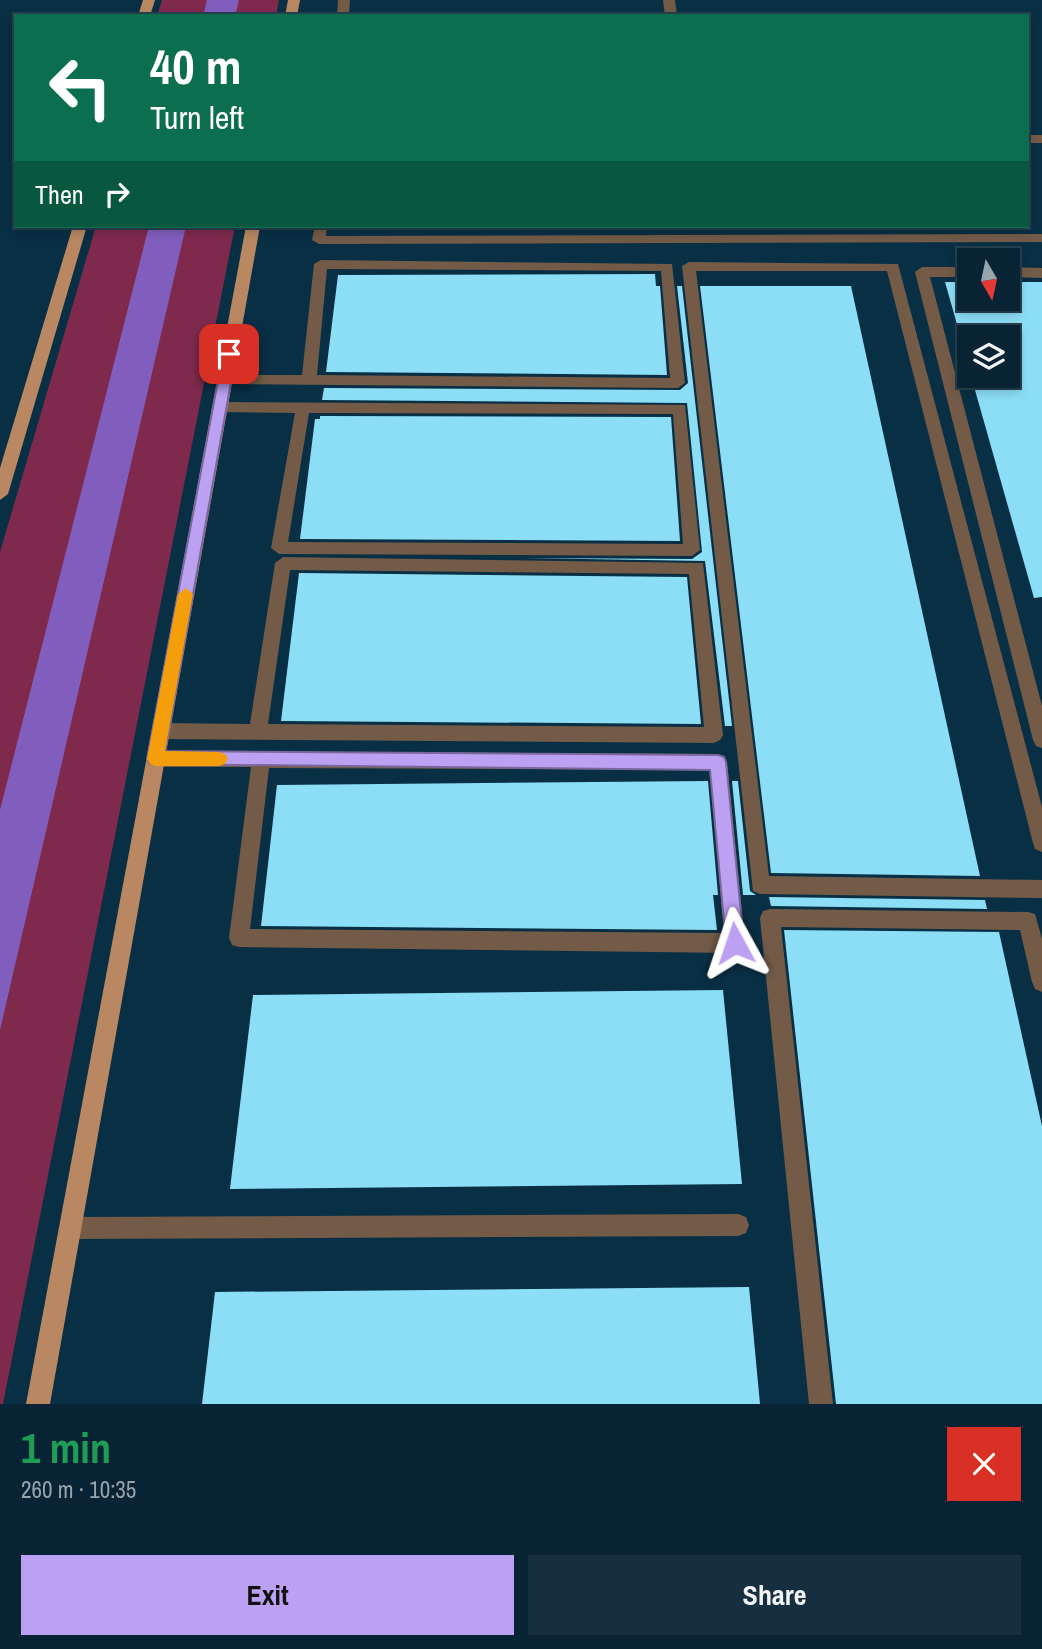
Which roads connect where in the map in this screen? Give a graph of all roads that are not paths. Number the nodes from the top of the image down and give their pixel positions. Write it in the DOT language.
graph roads {
  1 [pos="79,228"];
  2 [pos="253,228"];
  3 [pos="321,228"];
  4 [pos="679,232"];
  5 [pos="1042,238"];
  6 [pos="957,272"];
  7 [pos="1020,272"];
  8 [pos="1042,272"];
  9 [pos="225,380"];
  10 [pos="309,381"];
  11 [pos="220,407"];
  12 [pos="303,407"];
  13 [pos="5,464"];
  14 [pos="0,494"];
  15 [pos="161,731"];
  16 [pos="258,732"];
  17 [pos="1042,740"];
  18 [pos="155,759"];
  19 [pos="261,759"];
  20 [pos="1042,843"];
  21 [pos="1042,889"];
  22 [pos="1042,982"];
  23 [pos="738,1226"];
  24 [pos="70,1228"];
  25 [pos="38,1404"];
  26 [pos="821,1404"];
  1 -- 13 [label="main road"];
  2 -- 9 [label="main road"];
  3 -- 4 [label="lane"];
  4 -- 5 [label="lane"];
  6 -- 17 [label="lane"];
  7 -- 8 [label="lane"];
  9 -- 10 [label="lane"];
  9 -- 11 [label="main road"];
  10 -- 10 [label="lane"];
  11 -- 12 [label="lane"];
  11 -- 15 [label="main road"];
  12 -- 12 [label="lane"];
  13 -- 14 [label="main road"];
  15 -- 16 [label="lane"];
  15 -- 18 [label="main road"];
  16 -- 16 [label="lane"];
  18 -- 19 [label="lane"];
  18 -- 24 [label="main road"];
  19 -- 19 [label="lane"];
  20 -- 21 [label="lane"];
  22 -- 26 [label="lane"];
  23 -- 24 [label="lane"];
  24 -- 25 [label="main road"];
}
